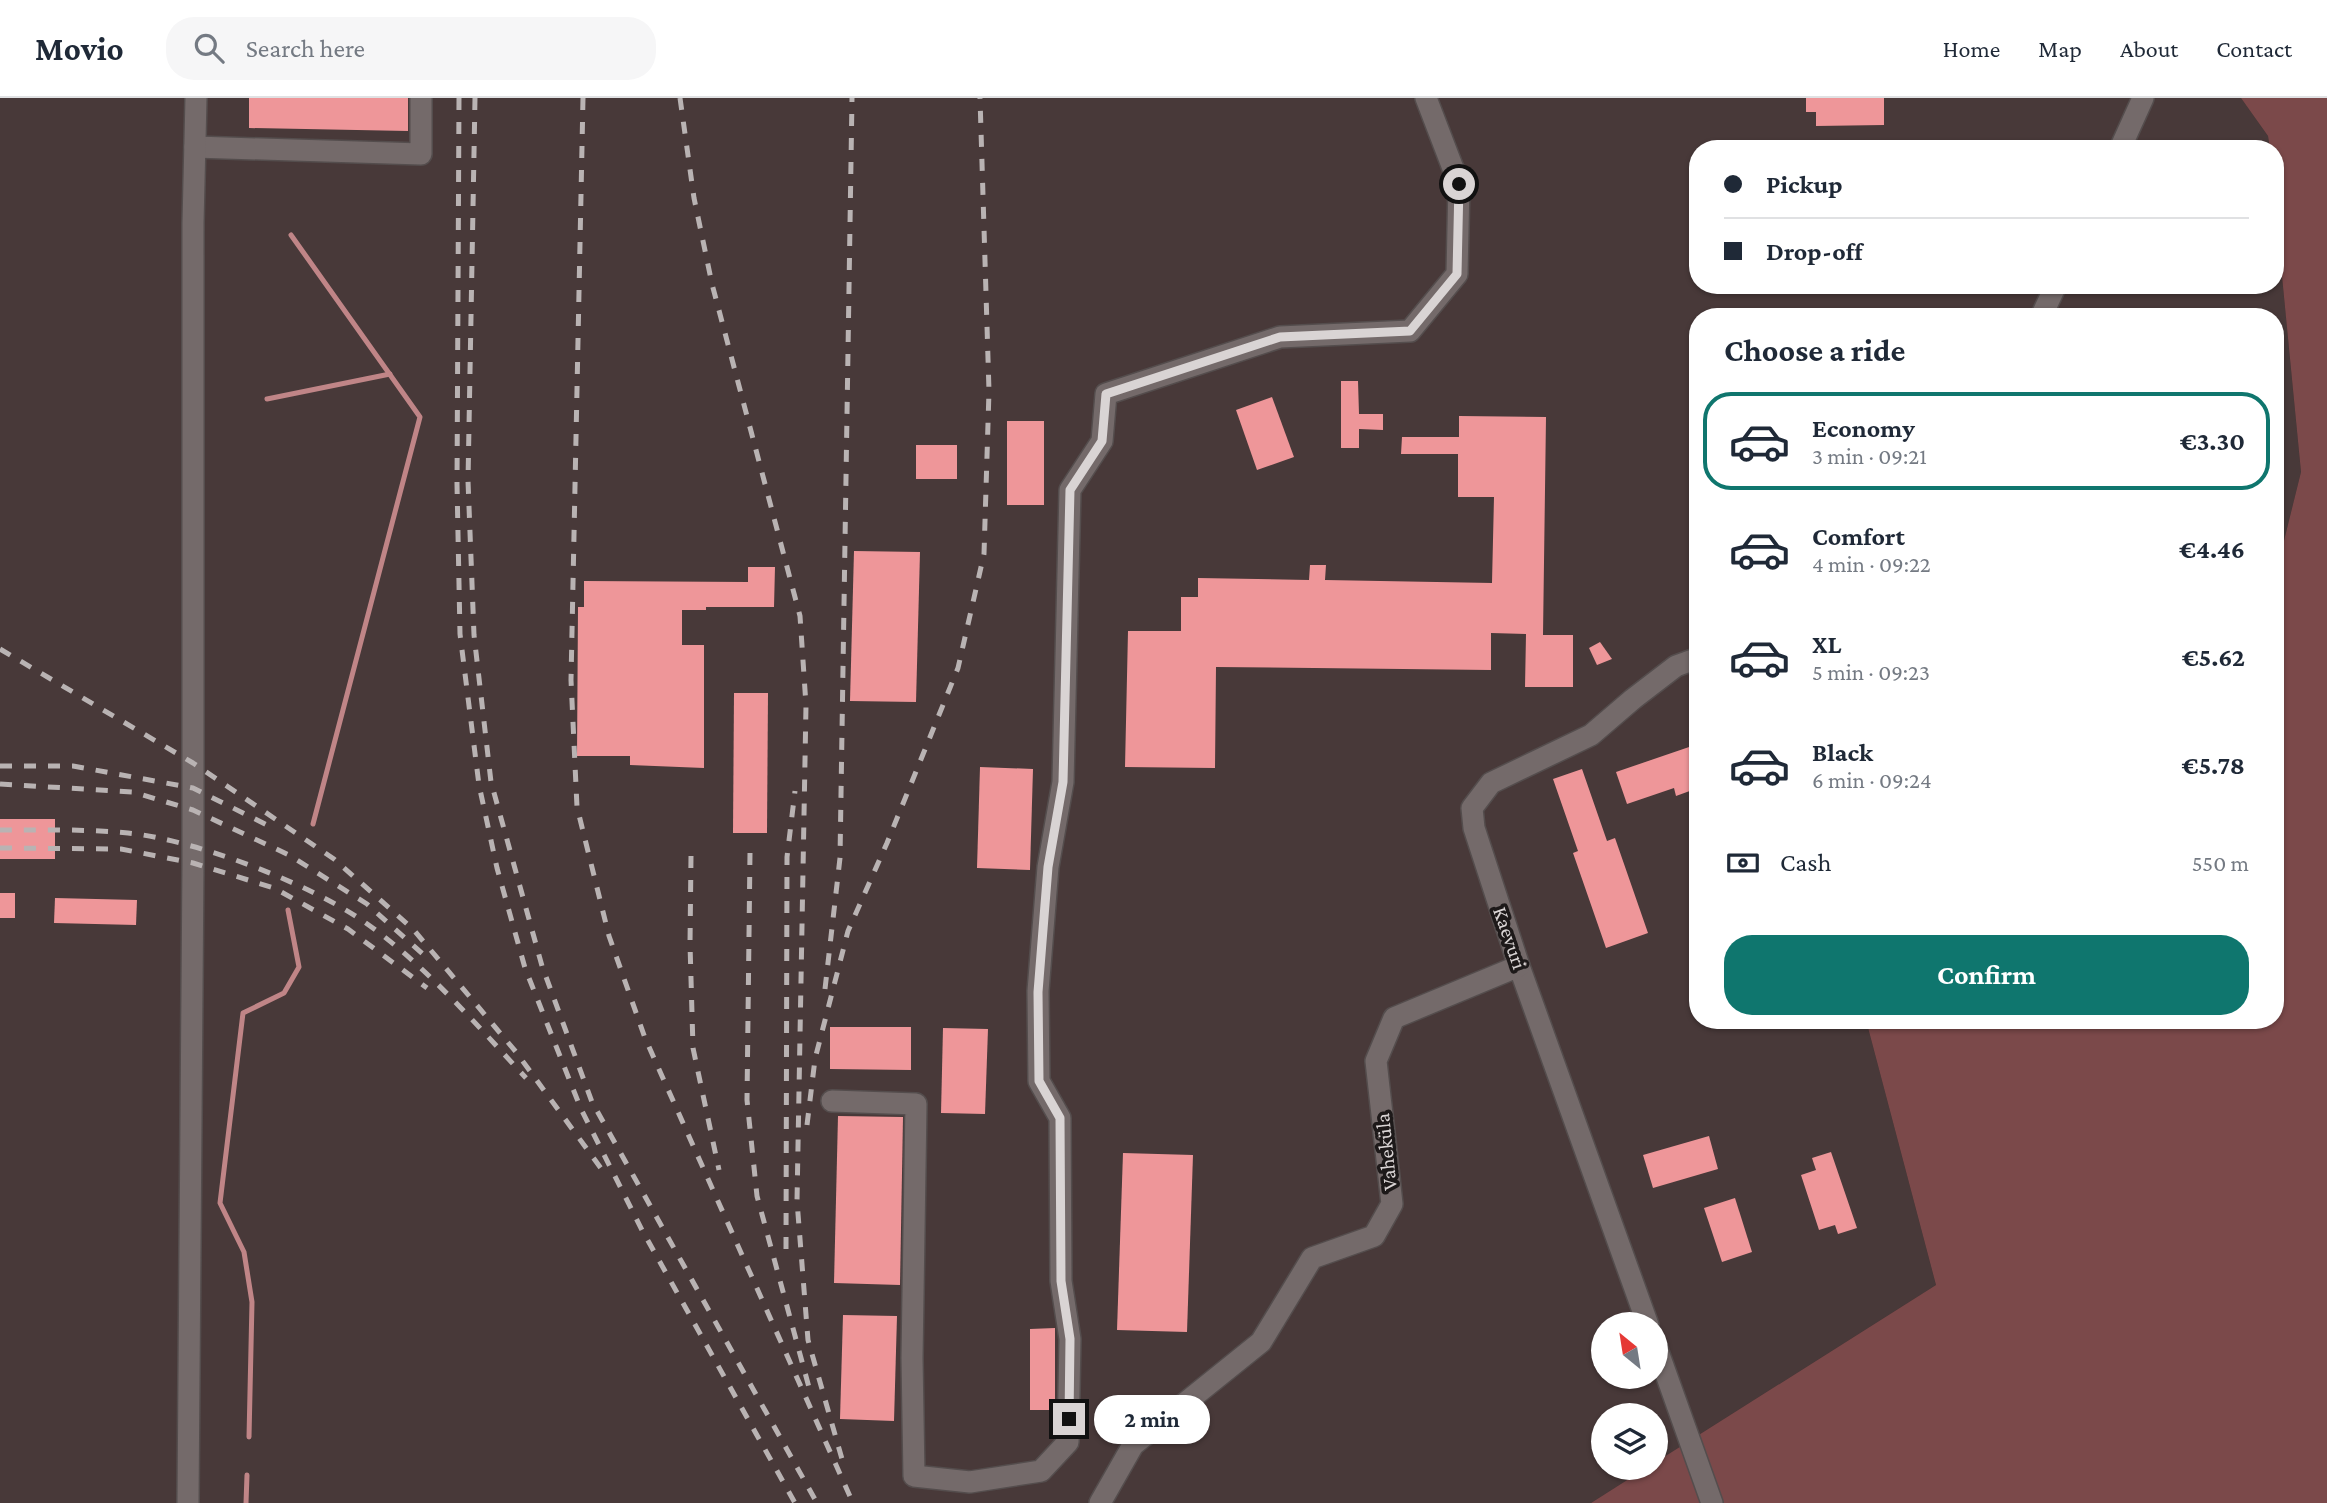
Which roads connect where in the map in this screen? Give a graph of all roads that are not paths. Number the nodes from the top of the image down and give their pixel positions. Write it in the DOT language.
graph roads {
  1 [pos="196,98"];
  2 [pos="421,98"];
  3 [pos="1426,98"];
  4 [pos="2143,98"];
  5 [pos="2124,140"];
  6 [pos="195,147"];
  7 [pos="1689,661"];
  8 [pos="1519,966"];
  9 [pos="832,1101"];
  10 [pos="1643,1312"];
  11 [pos="1668,1380"];
  12 [pos="188,1503"];
  13 [pos="1100,1503"];
  14 [pos="1712,1503"];
  1 -- 6 [label="street"];
  2 -- 6 [label="street"];
  3 -- 9 [label="street"];
  4 -- 5 [label="street"];
  6 -- 12 [label="street"];
  7 -- 8 [label="street, Kaevuri"];
  8 -- 10 [label="street, Kaevuri"];
  8 -- 13 [label="street, Vaheküla"];
  11 -- 14 [label="street"];
}
